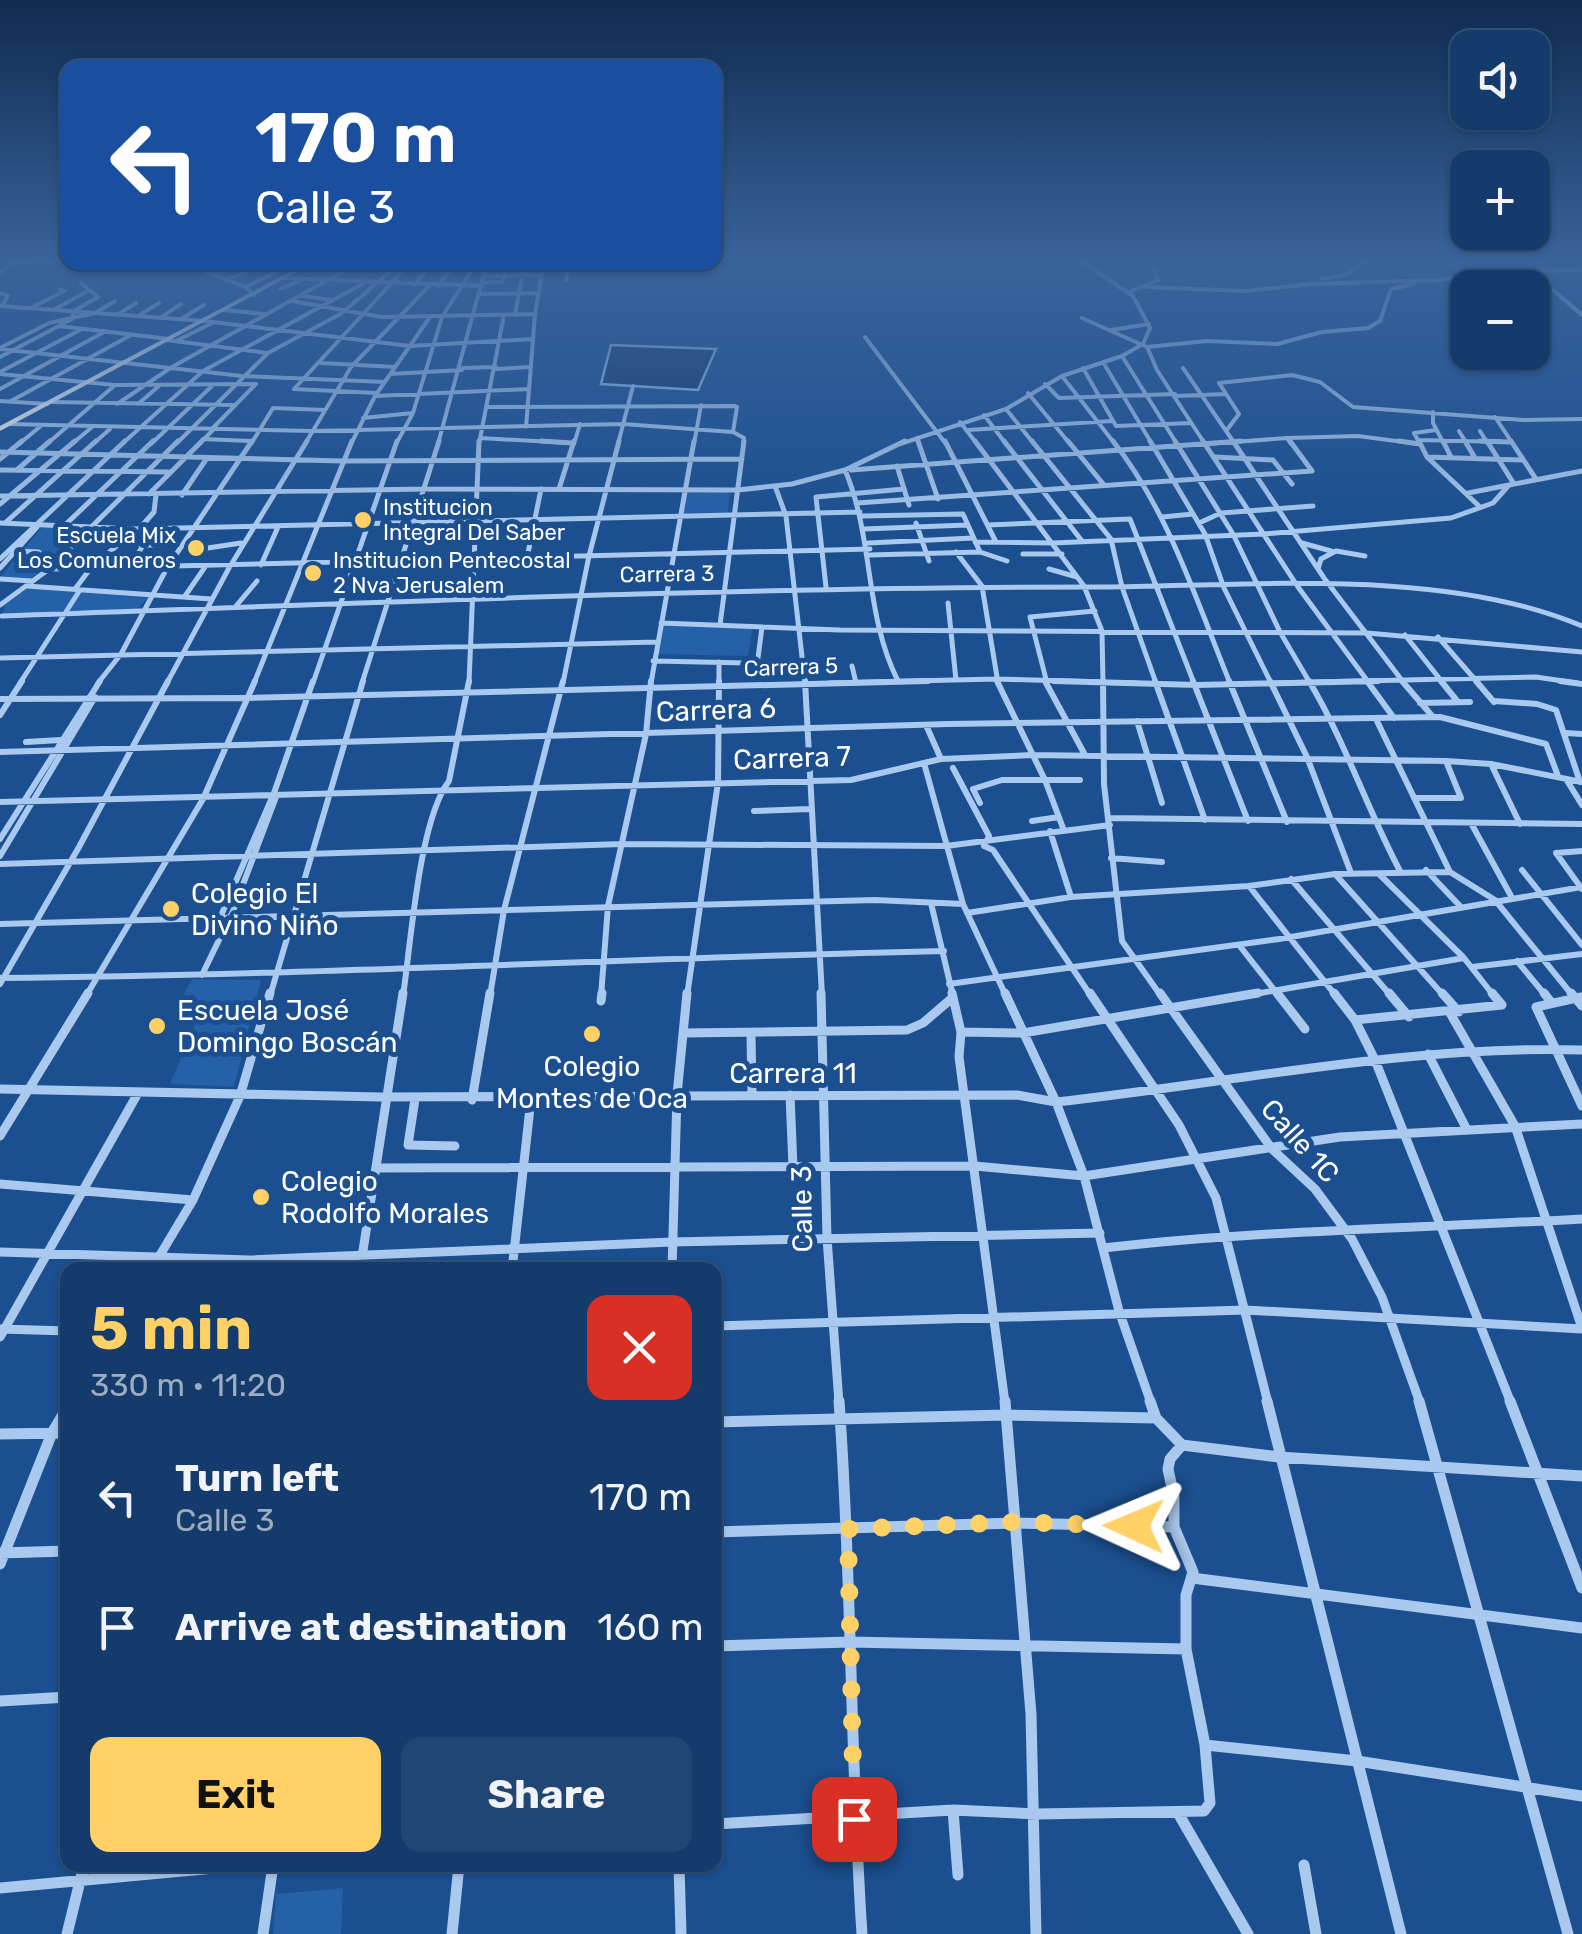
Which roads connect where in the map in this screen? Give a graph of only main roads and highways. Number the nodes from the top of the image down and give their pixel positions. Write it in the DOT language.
graph roads {
  1 [pos="152,349"];
  2 [pos="0,429"];
  1 -- 2 [label="highway"];
}
